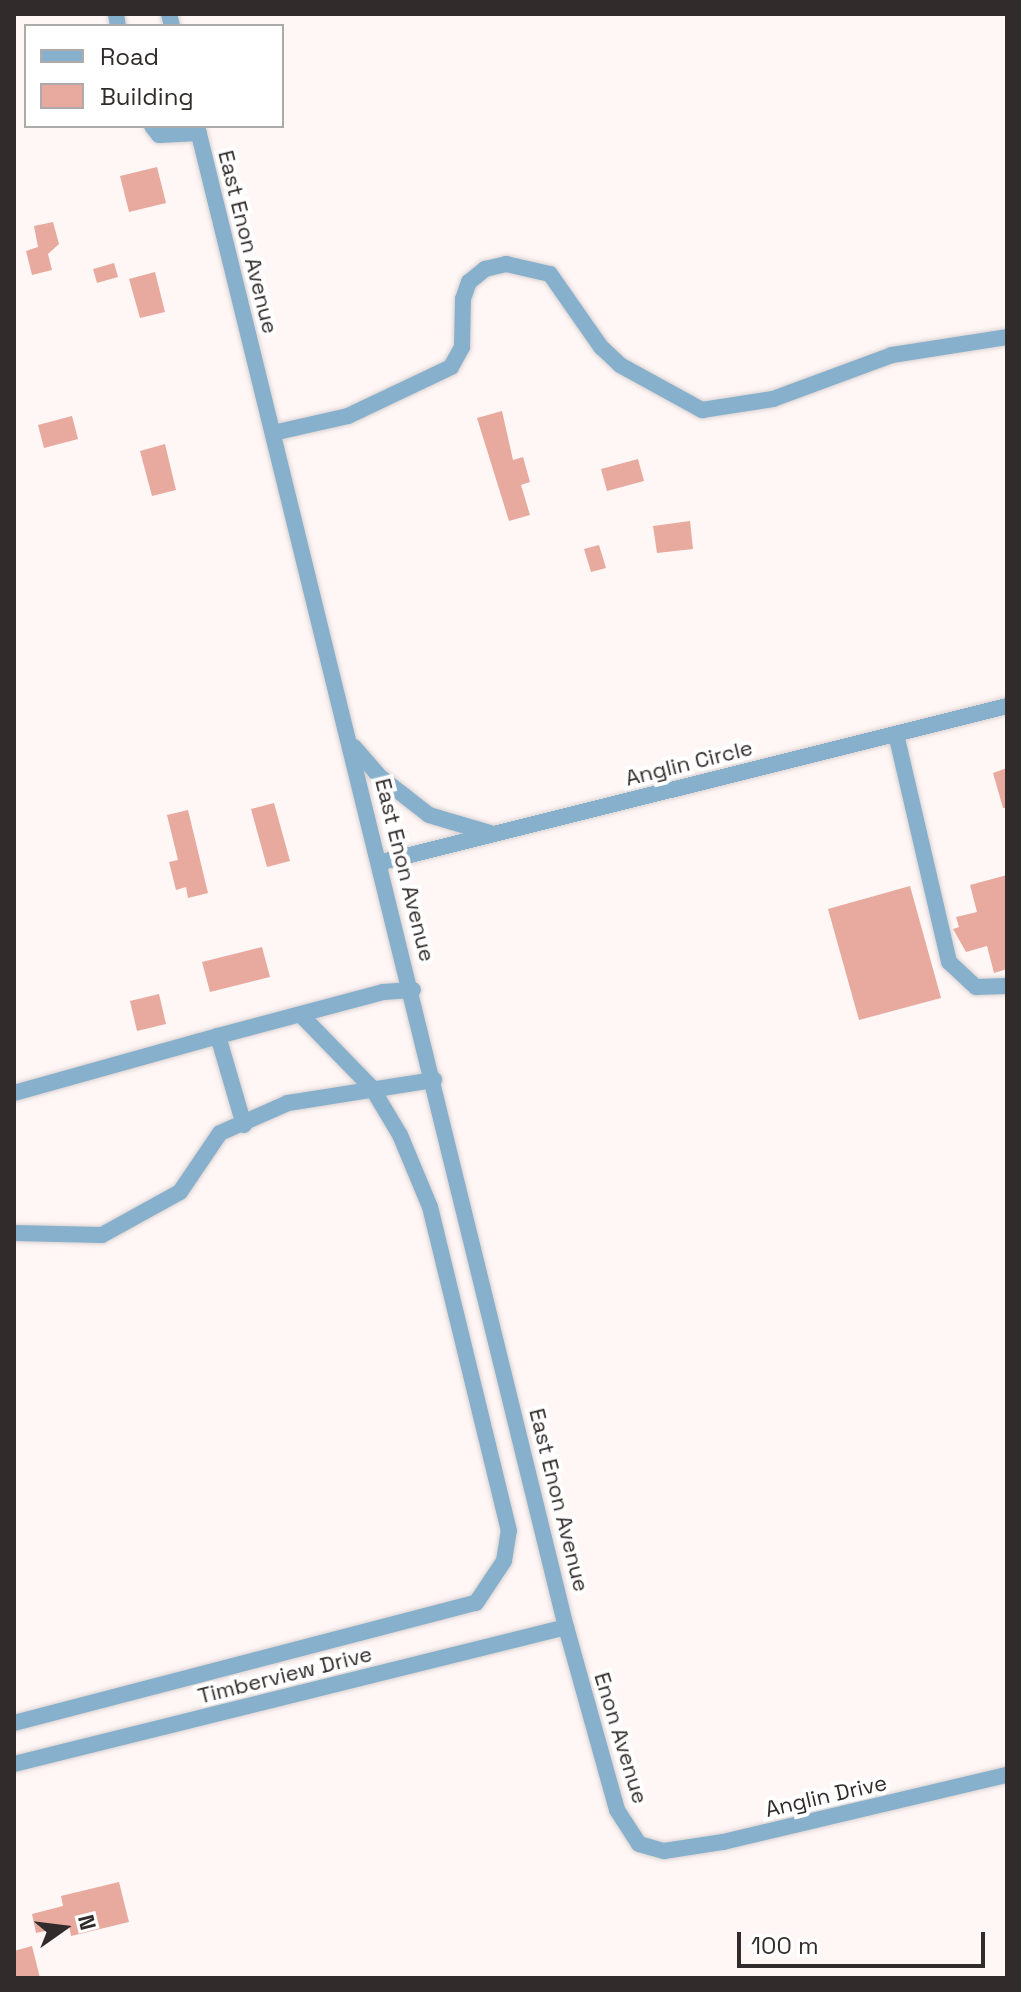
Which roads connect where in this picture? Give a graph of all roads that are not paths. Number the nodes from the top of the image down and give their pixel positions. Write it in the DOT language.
graph roads {
  1 [pos="154,128"];
  2 [pos="198,130"];
  3 [pos="1007,337"];
  4 [pos="273,433"];
  5 [pos="1007,706"];
  6 [pos="346,730"];
  7 [pos="896,734"];
  8 [pos="494,835"];
  9 [pos="382,862"];
  10 [pos="1007,986"];
  11 [pos="413,990"];
  12 [pos="302,1016"];
  13 [pos="218,1036"];
  14 [pos="434,1080"];
  15 [pos="372,1088"];
  16 [pos="14,1093"];
  17 [pos="244,1125"];
  18 [pos="14,1233"];
  19 [pos="566,1627"];
  20 [pos="14,1723"];
  21 [pos="14,1764"];
  22 [pos="1007,1775"];
  23 [pos="653,1849"];
  1 -- 2 [label="street"];
  2 -- 4 [label="street, East Enon Avenue"];
  3 -- 4 [label="street"];
  4 -- 6 [label="street, East Enon Avenue"];
  5 -- 7 [label="street, Anglin Circle"];
  6 -- 8 [label="street"];
  6 -- 9 [label="street, East Enon Avenue"];
  7 -- 8 [label="street, Anglin Circle"];
  7 -- 10 [label="street"];
  8 -- 9 [label="street, Anglin Circle"];
  9 -- 11 [label="street, East Enon Avenue"];
  11 -- 12 [label="street"];
  11 -- 14 [label="street, East Enon Avenue"];
  12 -- 13 [label="street"];
  12 -- 15 [label="street"];
  13 -- 16 [label="street"];
  13 -- 17 [label="street"];
  14 -- 15 [label="street"];
  14 -- 19 [label="street, East Enon Avenue"];
  15 -- 17 [label="street"];
  15 -- 20 [label="street"];
  17 -- 18 [label="street"];
  19 -- 21 [label="street, Timberview Drive"];
  19 -- 23 [label="street, Enon Avenue"];
  22 -- 23 [label="street, Anglin Drive"];
}
